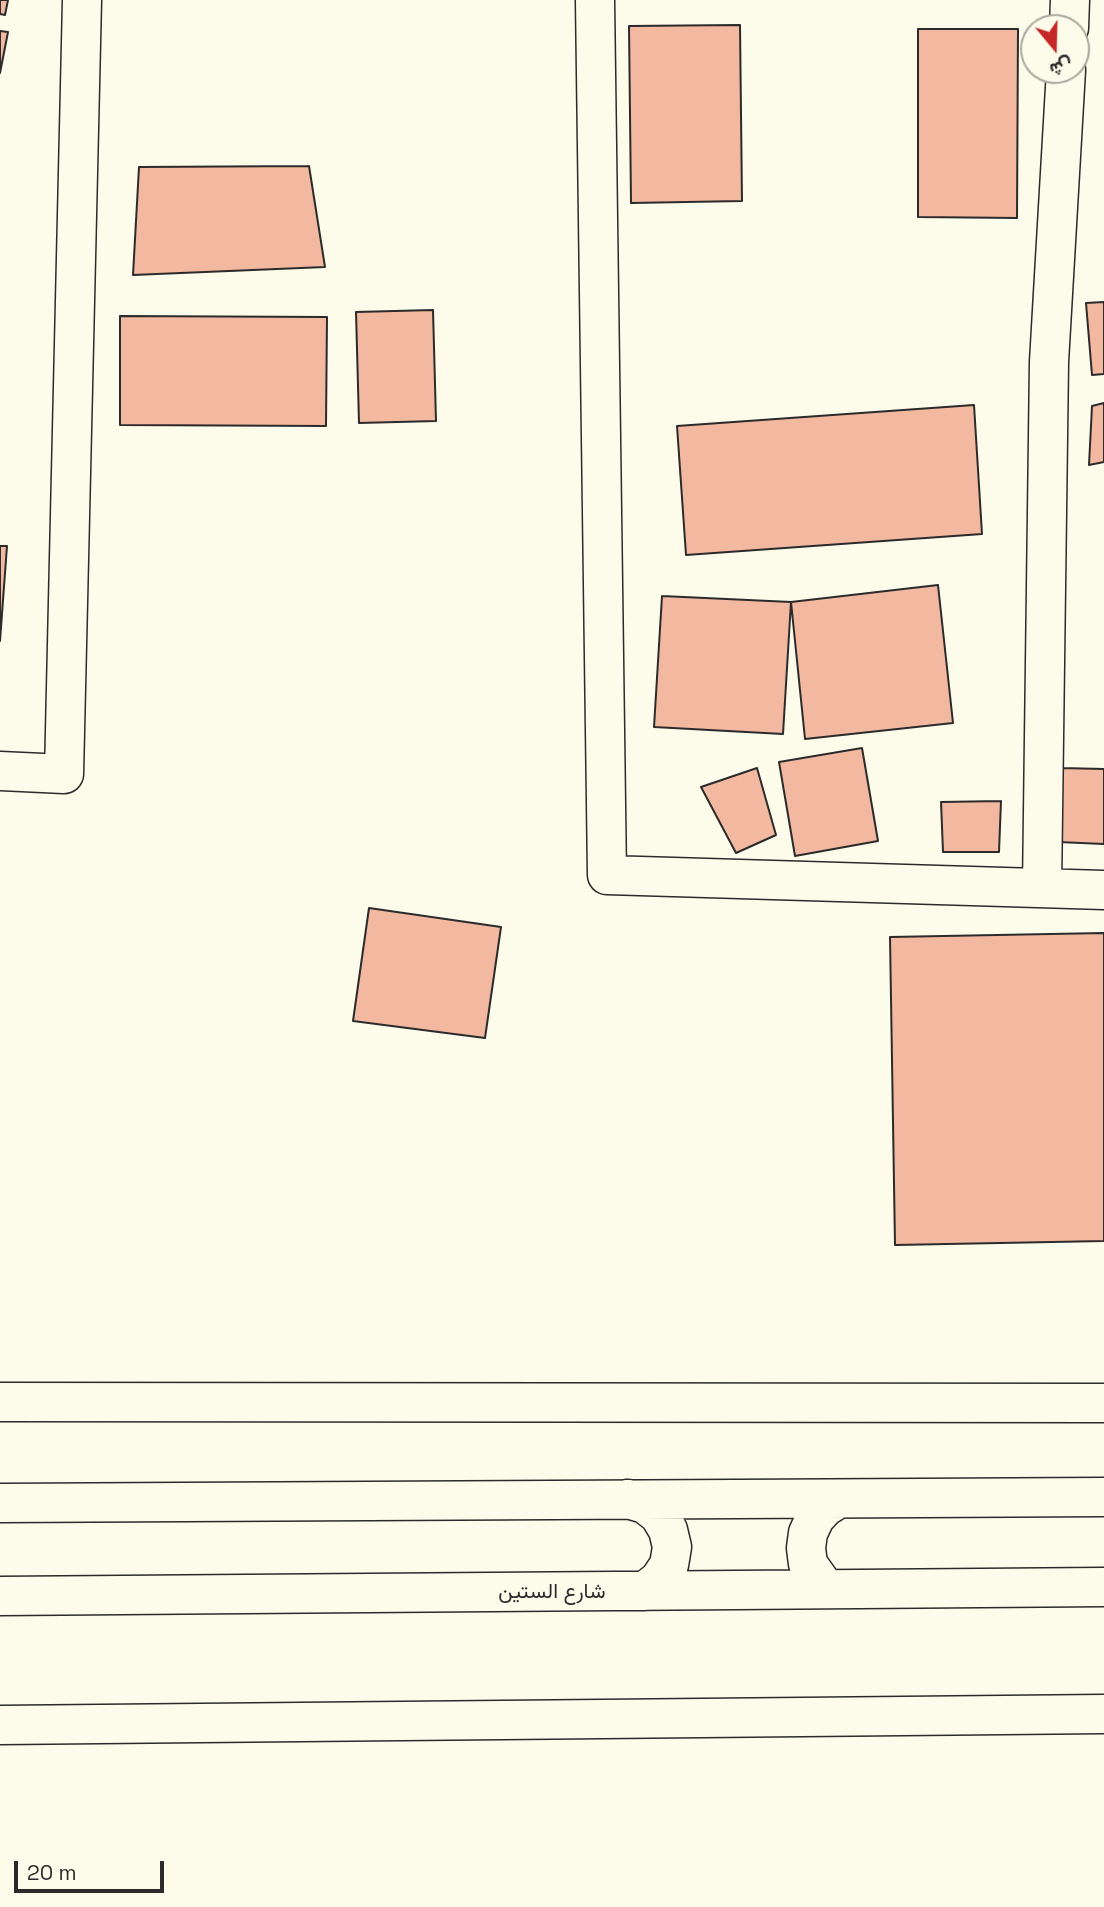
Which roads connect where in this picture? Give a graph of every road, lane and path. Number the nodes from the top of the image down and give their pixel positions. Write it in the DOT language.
graph roads {
  1 [pos="82,0"];
  2 [pos="595,0"];
  3 [pos="1065,84"];
  4 [pos="0,771"];
  5 [pos="1042,888"];
  6 [pos="1104,890"];
  7 [pos="0,1402"];
  8 [pos="1104,1404"];
  9 [pos="1104,1497"];
  10 [pos="628,1499"];
  11 [pos="838,1499"];
  12 [pos="0,1503"];
  13 [pos="1104,1587"];
  14 [pos="825,1588"];
  15 [pos="645,1591"];
  16 [pos="0,1596"];
  17 [pos="1104,1714"];
  18 [pos="0,1725"];
  1 -- 4 [label="main road"];
  2 -- 5 [label="main road"];
  3 -- 5 [label="main road"];
  5 -- 6 [label="main road"];
  7 -- 8 [label="main road"];
  9 -- 11 [label="main road"];
  10 -- 11 [label="main road"];
  10 -- 12 [label="main road"];
  10 -- 15 [label="main road"];
  11 -- 14 [label="main road"];
  13 -- 14 [label="main road, شارع الستين"];
  14 -- 15 [label="main road, شارع الستين"];
  15 -- 16 [label="main road, شارع الستين"];
  17 -- 18 [label="main road"];
}
